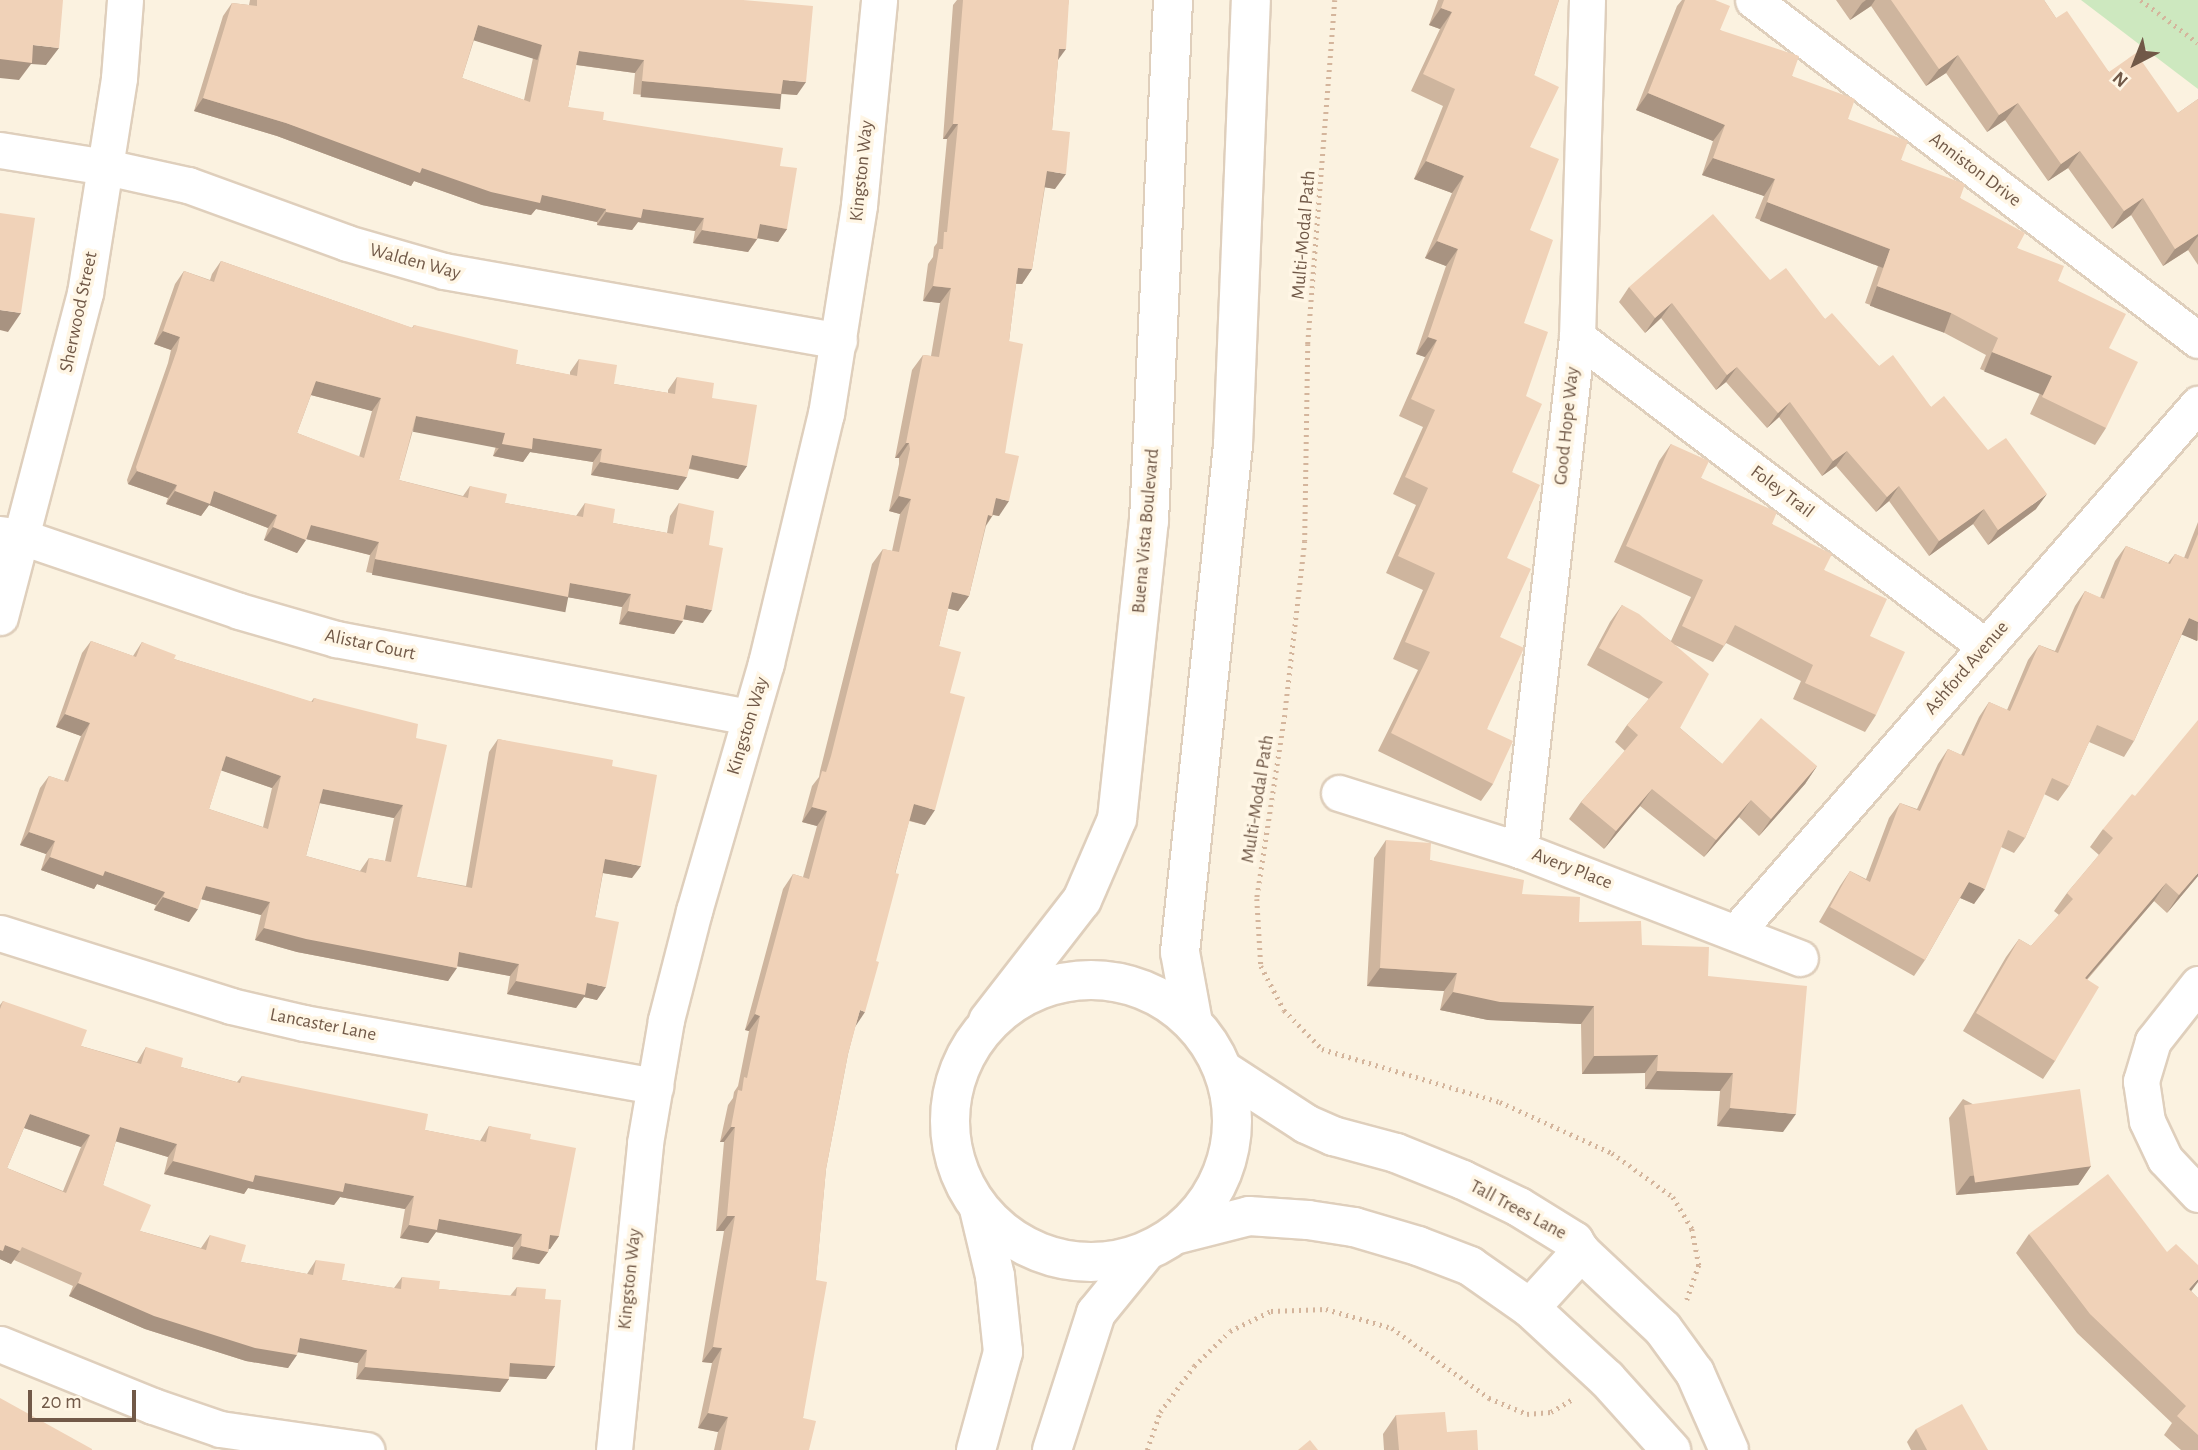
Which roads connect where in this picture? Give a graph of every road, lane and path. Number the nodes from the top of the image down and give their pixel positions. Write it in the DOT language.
graph roads {
  1 [pos="125,0"];
  2 [pos="879,0"];
  3 [pos="1173,0"];
  4 [pos="1251,0"];
  5 [pos="1335,0"];
  6 [pos="1587,0"];
  7 [pos="1753,0"];
  8 [pos="2141,0"];
  9 [pos="2198,43"];
  10 [pos="0,150"];
  11 [pos="106,167"];
  12 [pos="1577,337"];
  13 [pos="2198,340"];
  14 [pos="839,341"];
  15 [pos="2198,404"];
  16 [pos="11,536"];
  17 [pos="0,617"];
  18 [pos="1986,646"];
  19 [pos="750,718"];
  20 [pos="1339,793"];
  21 [pos="1520,850"];
  22 [pos="1736,932"];
  23 [pos="0,933"];
  24 [pos="1800,958"];
  25 [pos="2198,984"];
  26 [pos="988,1021"];
  27 [pos="1193,1023"];
  28 [pos="1223,1070"];
  29 [pos="654,1086"];
  30 [pos="2198,1194"];
  31 [pos="979,1209"];
  32 [pos="1178,1234"];
  33 [pos="1581,1252"];
  34 [pos="1145,1253"];
  35 [pos="1530,1308"];
  36 [pos="1662,1329"];
  37 [pos="0,1344"];
  38 [pos="1606,1379"];
  39 [pos="217,1440"];
  40 [pos="366,1450"];
  41 [pos="614,1450"];
  42 [pos="976,1450"];
  43 [pos="1052,1450"];
  44 [pos="1147,1450"];
  45 [pos="1671,1450"];
  46 [pos="1729,1450"];
  1 -- 11 [label="street, Sherwood Street"];
  2 -- 14 [label="street, Kingston Way"];
  3 -- 26 [label="main road, Buena Vista Boulevard"];
  4 -- 27 [label="main road, Buena Vista Boulevard"];
  5 -- 36 [label="path, Multi-Modal Path"];
  6 -- 12 [label="street, Good Hope Way"];
  7 -- 13 [label="street, Anniston Drive"];
  8 -- 9 [label="path"];
  10 -- 11 [label="street, Walden Way"];
  11 -- 14 [label="street, Walden Way"];
  11 -- 16 [label="street, Sherwood Street"];
  12 -- 18 [label="street, Foley Trail"];
  12 -- 21 [label="street, Good Hope Way"];
  14 -- 19 [label="street, Kingston Way"];
  15 -- 18 [label="street, Ashford Avenue"];
  16 -- 17 [label="street, Sherwood Street"];
  16 -- 19 [label="street, Alistar Court"];
  18 -- 22 [label="street, Ashford Avenue"];
  19 -- 29 [label="street, Kingston Way"];
  20 -- 21 [label="street, Avery Place"];
  21 -- 22 [label="street, Avery Place"];
  22 -- 24 [label="street, Avery Place"];
  23 -- 29 [label="street, Lancaster Lane"];
  25 -- 30 [label="street"];
  26 -- 27 [label="main road, Buena Vista Boulevard"];
  26 -- 31 [label="main road, Buena Vista Boulevard"];
  27 -- 28 [label="main road, Buena Vista Boulevard"];
  28 -- 32 [label="main road, Buena Vista Boulevard"];
  28 -- 33 [label="main road, Tall Trees Lane"];
  29 -- 41 [label="street, Kingston Way"];
  31 -- 34 [label="main road, Buena Vista Boulevard"];
  31 -- 42 [label="main road, Buena Vista Boulevard"];
  32 -- 34 [label="main road, Buena Vista Boulevard"];
  32 -- 35 [label="main road"];
  33 -- 35 [label="main road"];
  33 -- 36 [label="main road, Tall Trees Lane"];
  34 -- 43 [label="main road, Buena Vista Boulevard"];
  35 -- 38 [label="main road"];
  36 -- 46 [label="main road, Tall Trees Lane"];
  37 -- 39 [label="street"];
  38 -- 44 [label="path"];
  38 -- 45 [label="main road"];
  39 -- 40 [label="street"];
}
